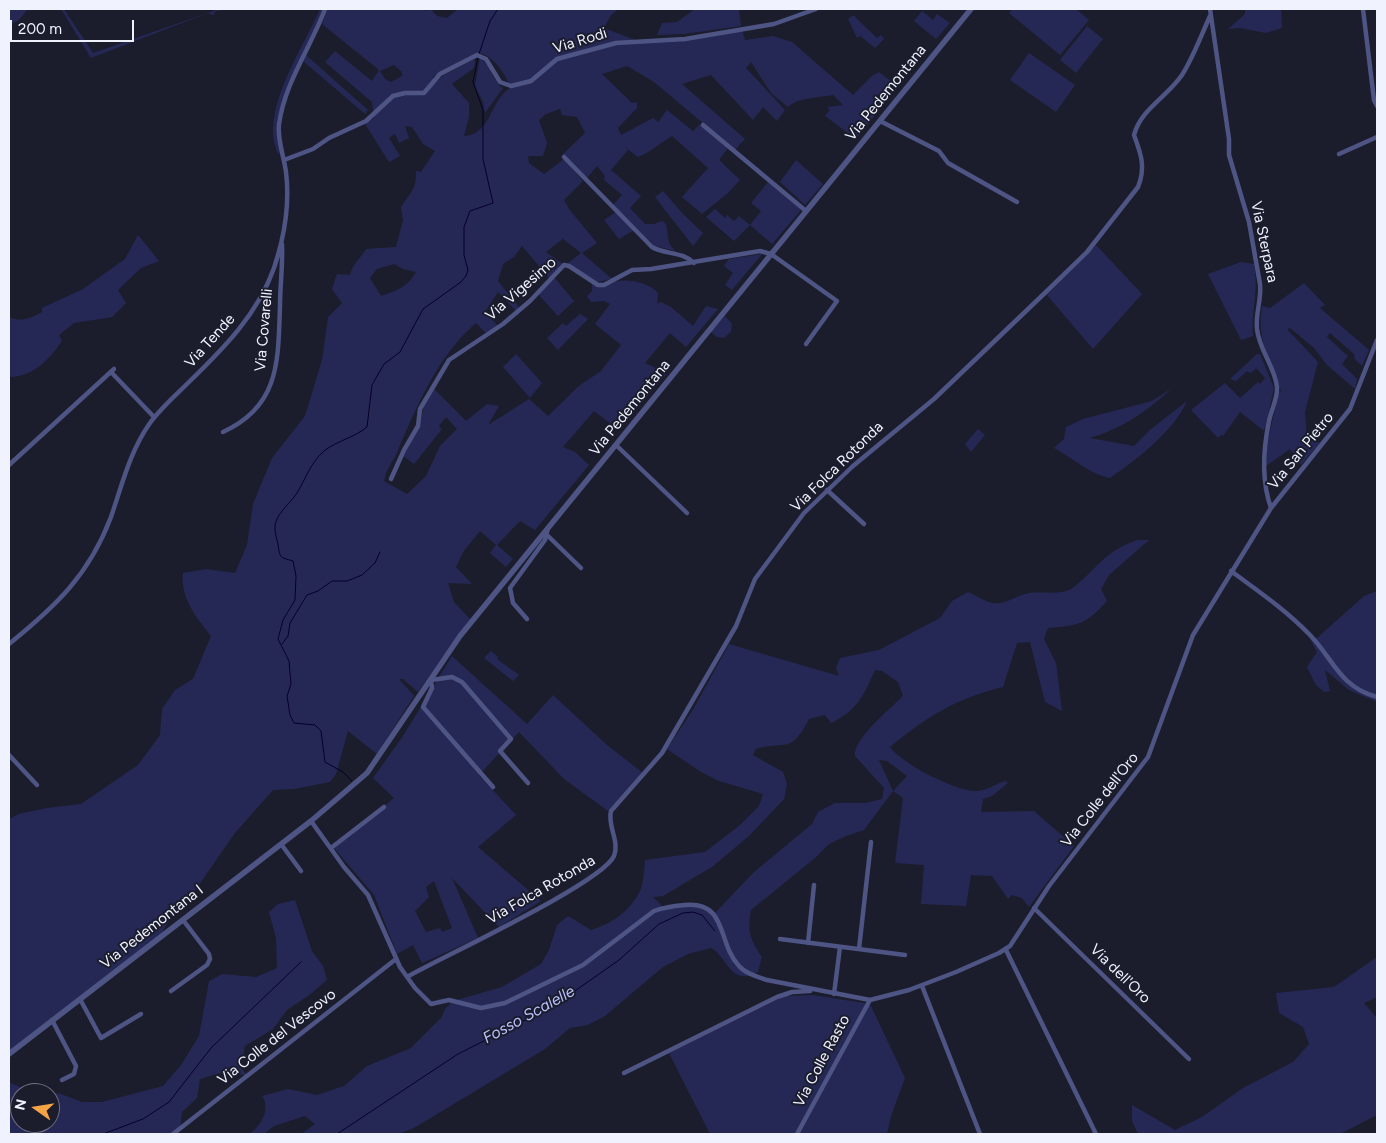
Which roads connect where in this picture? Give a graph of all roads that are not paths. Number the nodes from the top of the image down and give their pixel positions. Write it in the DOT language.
graph roads {
  1 [pos="325,9"];
  2 [pos="816,9"];
  3 [pos="971,9"];
  4 [pos="1210,9"];
  5 [pos="1363,9"];
  6 [pos="1210,16"];
  7 [pos="1377,106"];
  8 [pos="880,121"];
  9 [pos="703,125"];
  10 [pos="1377,137"];
  11 [pos="1339,154"];
  12 [pos="564,157"];
  13 [pos="284,160"];
  14 [pos="1017,202"];
  15 [pos="806,211"];
  16 [pos="282,237"];
  17 [pos="771,254"];
  18 [pos="694,263"];
  19 [pos="1377,340"];
  20 [pos="806,344"];
  21 [pos="154,417"];
  22 [pos="223,432"];
  23 [pos="616,446"];
  24 [pos="9,465"];
  25 [pos="391,478"];
  26 [pos="827,490"];
  27 [pos="1272,508"];
  28 [pos="687,513"];
  29 [pos="864,524"];
  30 [pos="548,532"];
  31 [pos="581,568"];
  32 [pos="1231,572"];
  33 [pos="527,619"];
  34 [pos="9,644"];
  35 [pos="431,680"];
  36 [pos="1377,697"];
  37 [pos="9,756"];
  38 [pos="528,783"];
  39 [pos="37,785"];
  40 [pos="493,787"];
  41 [pos="384,807"];
  42 [pos="311,821"];
  43 [pos="871,842"];
  44 [pos="280,844"];
  45 [pos="330,848"];
  46 [pos="300,871"];
  47 [pos="814,885"];
  48 [pos="1034,908"];
  49 [pos="182,920"];
  50 [pos="780,939"];
  51 [pos="808,943"];
  52 [pos="840,947"];
  53 [pos="859,949"];
  54 [pos="1006,950"];
  55 [pos="905,955"];
  56 [pos="396,959"];
  57 [pos="407,977"];
  58 [pos="922,986"];
  59 [pos="171,991"];
  60 [pos="824,992"];
  61 [pos="834,994"];
  62 [pos="80,999"];
  63 [pos="870,1000"];
  64 [pos="142,1014"];
  65 [pos="52,1020"];
  66 [pos="9,1054"];
  67 [pos="1189,1059"];
  68 [pos="624,1073"];
  69 [pos="62,1080"];
  70 [pos="173,1134"];
  71 [pos="797,1134"];
  72 [pos="980,1134"];
  73 [pos="1096,1134"];
  1 -- 13 [label="street, Via Tende"];
  2 -- 13 [label="street, Via Rodi"];
  3 -- 8 [label="street, Via Pedemontana"];
  4 -- 6 [label="street, Via Sterpara"];
  5 -- 7 [label="street"];
  6 -- 26 [label="street, Via Folca Rotonda"];
  6 -- 27 [label="street, Via Sterpara"];
  8 -- 14 [label="street"];
  8 -- 15 [label="street, Via Pedemontana"];
  9 -- 15 [label="street"];
  10 -- 11 [label="street"];
  12 -- 18 [label="street"];
  13 -- 16 [label="street, Via Tende"];
  15 -- 17 [label="street, Via Pedemontana"];
  16 -- 21 [label="street, Via Tende"];
  16 -- 22 [label="street, Via Covarelli"];
  17 -- 18 [label="street, Via Vigesimo"];
  17 -- 20 [label="street"];
  17 -- 23 [label="street, Via Pedemontana"];
  18 -- 25 [label="street, Via Vigesimo"];
  19 -- 27 [label="street, Via San Pietro"];
  21 -- 24 [label="street"];
  21 -- 34 [label="street, Via Tende"];
  23 -- 28 [label="street"];
  23 -- 30 [label="street, Via Pedemontana"];
  26 -- 29 [label="street"];
  26 -- 57 [label="street, Via Folca Rotonda"];
  27 -- 32 [label="street, Via San Pietro"];
  30 -- 31 [label="street"];
  30 -- 33 [label="street"];
  30 -- 35 [label="street, Via Pedemontana"];
  32 -- 36 [label="street"];
  32 -- 48 [label="street, Via Colle dell'Oro"];
  35 -- 38 [label="street"];
  35 -- 40 [label="street"];
  35 -- 42 [label="street, Via Pedemontana"];
  37 -- 39 [label="street"];
  41 -- 45 [label="street"];
  42 -- 44 [label="street, Via Pedemontana I"];
  42 -- 45 [label="street"];
  43 -- 53 [label="street"];
  44 -- 46 [label="street"];
  44 -- 49 [label="street, Via Pedemontana I"];
  45 -- 56 [label="street"];
  47 -- 51 [label="street"];
  48 -- 54 [label="street, Via Colle dell'Oro"];
  48 -- 67 [label="street, Via dell'Oro"];
  49 -- 59 [label="street"];
  49 -- 62 [label="street, Via Pedemontana I"];
  50 -- 51 [label="street"];
  51 -- 52 [label="street"];
  52 -- 53 [label="street"];
  52 -- 61 [label="street"];
  53 -- 55 [label="street"];
  54 -- 58 [label="street"];
  54 -- 73 [label="street"];
  56 -- 57 [label="street"];
  56 -- 70 [label="street, Via Colle del Vescovo"];
  57 -- 60 [label="street"];
  58 -- 63 [label="street"];
  58 -- 72 [label="street"];
  60 -- 61 [label="street"];
  60 -- 68 [label="street"];
  61 -- 63 [label="street"];
  62 -- 64 [label="street"];
  62 -- 65 [label="street, Via Pedemontana I"];
  63 -- 71 [label="street, Via Colle Rasto"];
  65 -- 66 [label="street, Via Pedemontana I"];
  65 -- 69 [label="street"];
}
